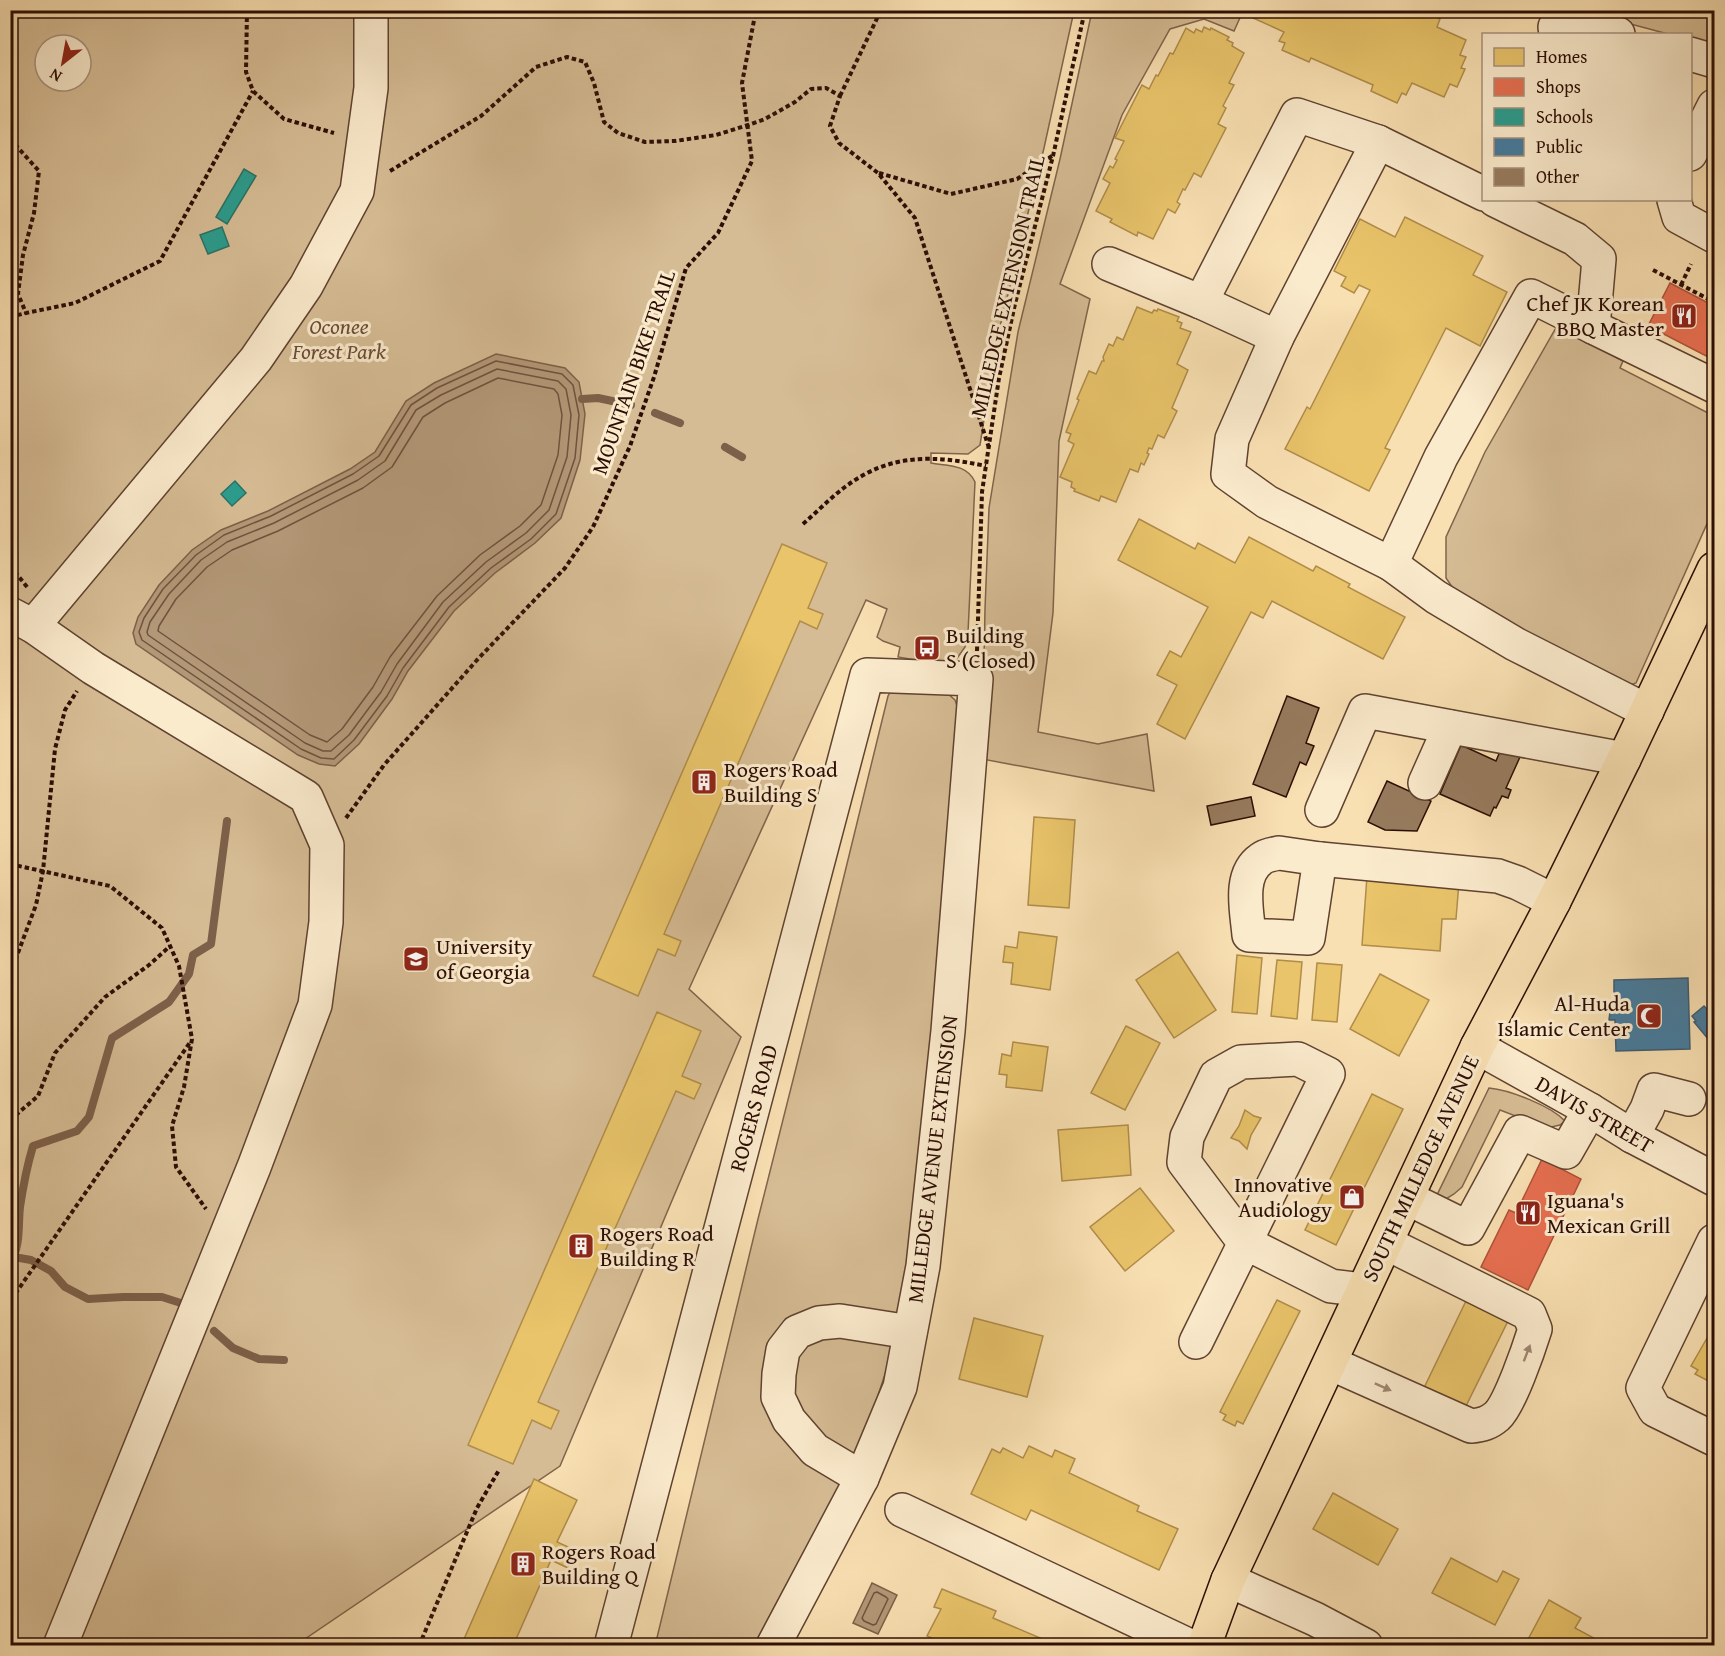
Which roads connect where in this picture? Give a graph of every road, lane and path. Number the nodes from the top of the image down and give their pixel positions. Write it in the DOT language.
graph roads {
  1 [pos="248,10"];
  2 [pos="371,10"];
  3 [pos="756,10"];
  4 [pos="881,10"];
  5 [pos="1085,10"];
  6 [pos="1556,33"];
  7 [pos="1614,33"];
  8 [pos="1692,55"];
  9 [pos="1714,61"];
  10 [pos="253,91"];
  11 [pos="840,96"];
  12 [pos="1714,106"];
  13 [pos="748,125"];
  14 [pos="10,139"];
  15 [pos="364,141"];
  16 [pos="1378,142"];
  17 [pos="1692,150"];
  18 [pos="1053,156"];
  19 [pos="878,173"];
  20 [pos="357,191"];
  21 [pos="1482,193"];
  22 [pos="1497,201"];
  23 [pos="1674,201"];
  24 [pos="1714,236"];
  25 [pos="1109,264"];
  26 [pos="1691,264"];
  27 [pos="1653,270"];
  28 [pos="1681,285"];
  29 [pos="1201,302"];
  30 [pos="1714,302"];
  31 [pos="26,313"];
  32 [pos="10,317"];
  33 [pos="1593,327"];
  34 [pos="1277,337"];
  35 [pos="1714,386"];
  36 [pos="989,448"];
  37 [pos="986,466"];
  38 [pos="803,524"];
  39 [pos="1391,564"];
  40 [pos="1712,580"];
  41 [pos="22,620"];
  42 [pos="93,669"];
  43 [pos="976,679"];
  44 [pos="1647,711"];
  45 [pos="1450,727"];
  46 [pos="1624,759"];
  47 [pos="1425,783"];
  48 [pos="1322,810"];
  49 [pos="327,845"];
  50 [pos="1320,859"];
  51 [pos="10,864"];
  52 [pos="43,871"];
  53 [pos="1554,901"];
  54 [pos="170,946"];
  55 [pos="10,974"];
  56 [pos="192,1039"];
  57 [pos="1477,1047"];
  58 [pos="1689,1099"];
  59 [pos="1590,1110"];
  60 [pos="10,1120"];
  61 [pos="1632,1136"];
  62 [pos="1714,1179"];
  63 [pos="1407,1198"];
  64 [pos="226,1236"];
  65 [pos="1714,1241"];
  66 [pos="1244,1242"];
  67 [pos="1386,1243"];
  68 [pos="1363,1290"];
  69 [pos="12,1298"];
  70 [pos="910,1332"];
  71 [pos="1196,1342"];
  72 [pos="1330,1363"];
  73 [pos="1714,1439"];
  74 [pos="499,1470"];
  75 [pos="862,1478"];
  76 [pos="902,1510"];
  77 [pos="1228,1580"];
  78 [pos="60,1646"];
  79 [pos="419,1646"];
  80 [pos="611,1646"];
  81 [pos="773,1646"];
  82 [pos="1190,1646"];
  83 [pos="1204,1646"];
  84 [pos="1366,1646"];
  1 -- 10 [label="path"];
  2 -- 15 [label="street"];
  3 -- 13 [label="path, MOUNTAIN BIKE TRAIL"];
  4 -- 11 [label="path"];
  5 -- 18 [label="path, MILLEDGE EXTENSION TRAIL"];
  6 -- 7 [label="street"];
  8 -- 9 [label="street"];
  10 -- 15 [label="path"];
  10 -- 31 [label="path"];
  11 -- 13 [label="path"];
  11 -- 19 [label="path"];
  12 -- 17 [label="street"];
  13 -- 20 [label="path"];
  13 -- 49 [label="path, MOUNTAIN BIKE TRAIL"];
  14 -- 31 [label="path"];
  15 -- 20 [label="street"];
  16 -- 21 [label="street"];
  16 -- 29 [label="street"];
  16 -- 34 [label="street"];
  18 -- 19 [label="path"];
  18 -- 36 [label="path, MILLEDGE EXTENSION TRAIL"];
  19 -- 36 [label="path"];
  20 -- 41 [label="street"];
  22 -- 33 [label="street"];
  23 -- 24 [label="street"];
  25 -- 29 [label="street"];
  26 -- 28 [label="path"];
  27 -- 28 [label="path"];
  28 -- 30 [label="path"];
  29 -- 34 [label="street"];
  31 -- 32 [label="path"];
  33 -- 35 [label="street"];
  33 -- 39 [label="street"];
  34 -- 39 [label="street"];
  36 -- 37 [label="path, MILLEDGE EXTENSION TRAIL"];
  37 -- 38 [label="path"];
  37 -- 43 [label="path, MILLEDGE EXTENSION TRAIL"];
  39 -- 44 [label="street"];
  40 -- 44 [label="main road, SOUTH MILLEDGE AVENUE"];
  41 -- 42 [label="street"];
  42 -- 49 [label="street"];
  42 -- 52 [label="path"];
  43 -- 70 [label="street, MILLEDGE AVENUE EXTENSION"];
  43 -- 80 [label="street, ROGERS ROAD"];
  44 -- 46 [label="main road, SOUTH MILLEDGE AVENUE"];
  45 -- 46 [label="street"];
  45 -- 47 [label="street"];
  45 -- 48 [label="street"];
  46 -- 53 [label="main road, SOUTH MILLEDGE AVENUE"];
  49 -- 64 [label="street"];
  50 -- 53 [label="street"];
  51 -- 52 [label="path"];
  52 -- 54 [label="path"];
  52 -- 55 [label="path"];
  53 -- 57 [label="main road, SOUTH MILLEDGE AVENUE"];
  54 -- 56 [label="path"];
  54 -- 60 [label="path"];
  56 -- 64 [label="path"];
  56 -- 69 [label="path"];
  57 -- 59 [label="street, DAVIS STREET"];
  57 -- 63 [label="main road, SOUTH MILLEDGE AVENUE"];
  58 -- 61 [label="street"];
  59 -- 61 [label="street, DAVIS STREET"];
  59 -- 63 [label="street"];
  61 -- 62 [label="street, DAVIS STREET"];
  63 -- 67 [label="main road, SOUTH MILLEDGE AVENUE"];
  64 -- 78 [label="street"];
  65 -- 73 [label="street"];
  66 -- 66 [label="street"];
  66 -- 68 [label="street"];
  66 -- 71 [label="street"];
  67 -- 68 [label="main road, SOUTH MILLEDGE AVENUE"];
  72 -- 67 [label="street, one-way"];
  68 -- 72 [label="main road, SOUTH MILLEDGE AVENUE"];
  70 -- 75 [label="street, MILLEDGE AVENUE EXTENSION"];
  70 -- 75 [label="street"];
  72 -- 77 [label="main road, SOUTH MILLEDGE AVENUE"];
  74 -- 79 [label="path"];
  75 -- 81 [label="street, MILLEDGE AVENUE EXTENSION"];
  76 -- 82 [label="street"];
  77 -- 83 [label="main road, SOUTH MILLEDGE AVENUE"];
  77 -- 84 [label="street"];
}
